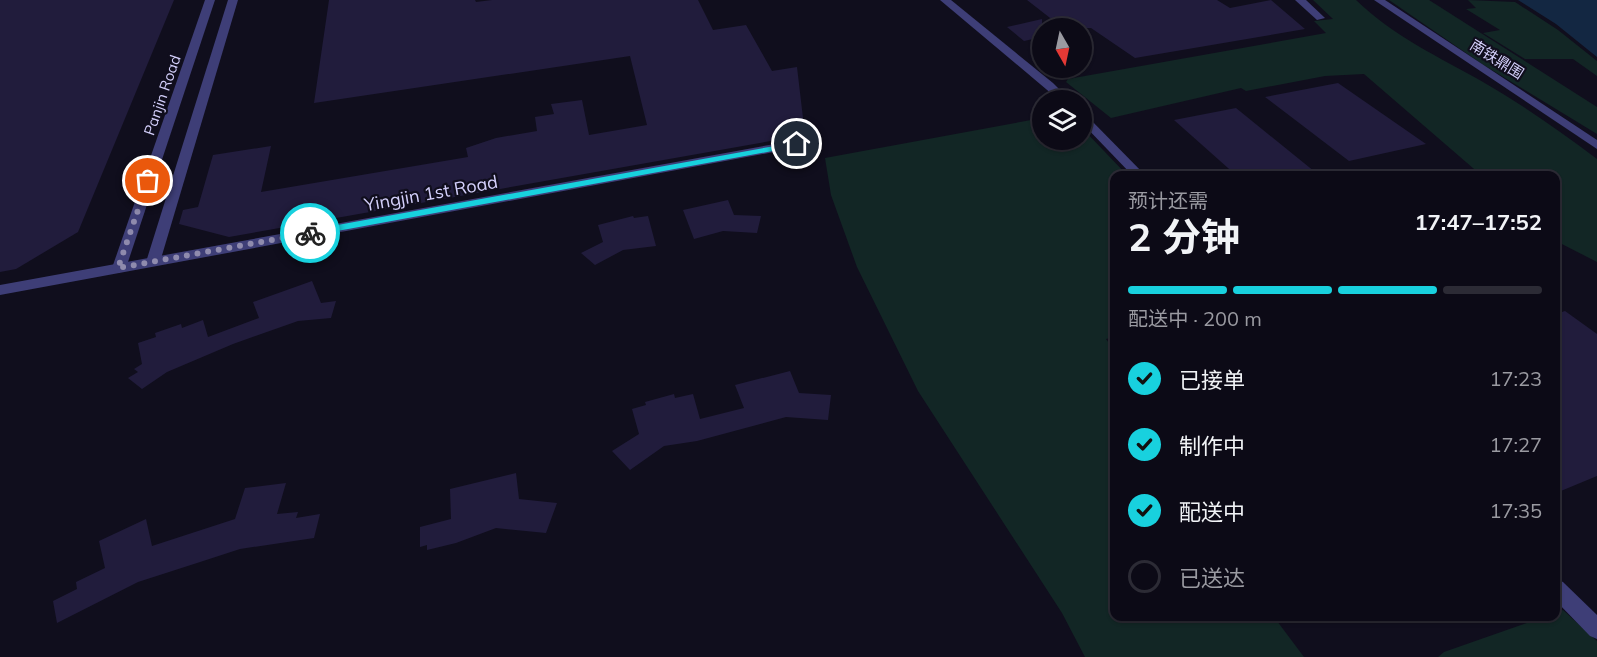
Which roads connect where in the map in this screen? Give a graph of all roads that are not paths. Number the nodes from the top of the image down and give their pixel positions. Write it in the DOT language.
graph roads {
  1 [pos="210,0"];
  2 [pos="233,0"];
  3 [pos="945,0"];
  4 [pos="1300,0"];
  5 [pos="1379,0"];
  6 [pos="1320,18"];
  7 [pos="1054,90"];
  8 [pos="1092,127"];
  9 [pos="797,144"];
  10 [pos="1597,145"];
  11 [pos="1135,171"];
  12 [pos="153,262"];
  13 [pos="118,268"];
  14 [pos="0,290"];
  15 [pos="1560,592"];
  16 [pos="1597,629"];
  1 -- 13 [label="street, Panjin Road"];
  2 -- 12 [label="street"];
  3 -- 7 [label="street"];
  4 -- 6 [label="street"];
  5 -- 10 [label="street, 南铁鼎围"];
  8 -- 11 [label="street"];
  9 -- 12 [label="street, Yingjin 1st Road"];
  12 -- 13 [label="street, Yingjin 1st Road"];
  13 -- 14 [label="street, Yingjin 1st Road"];
  15 -- 16 [label="street"];
}
